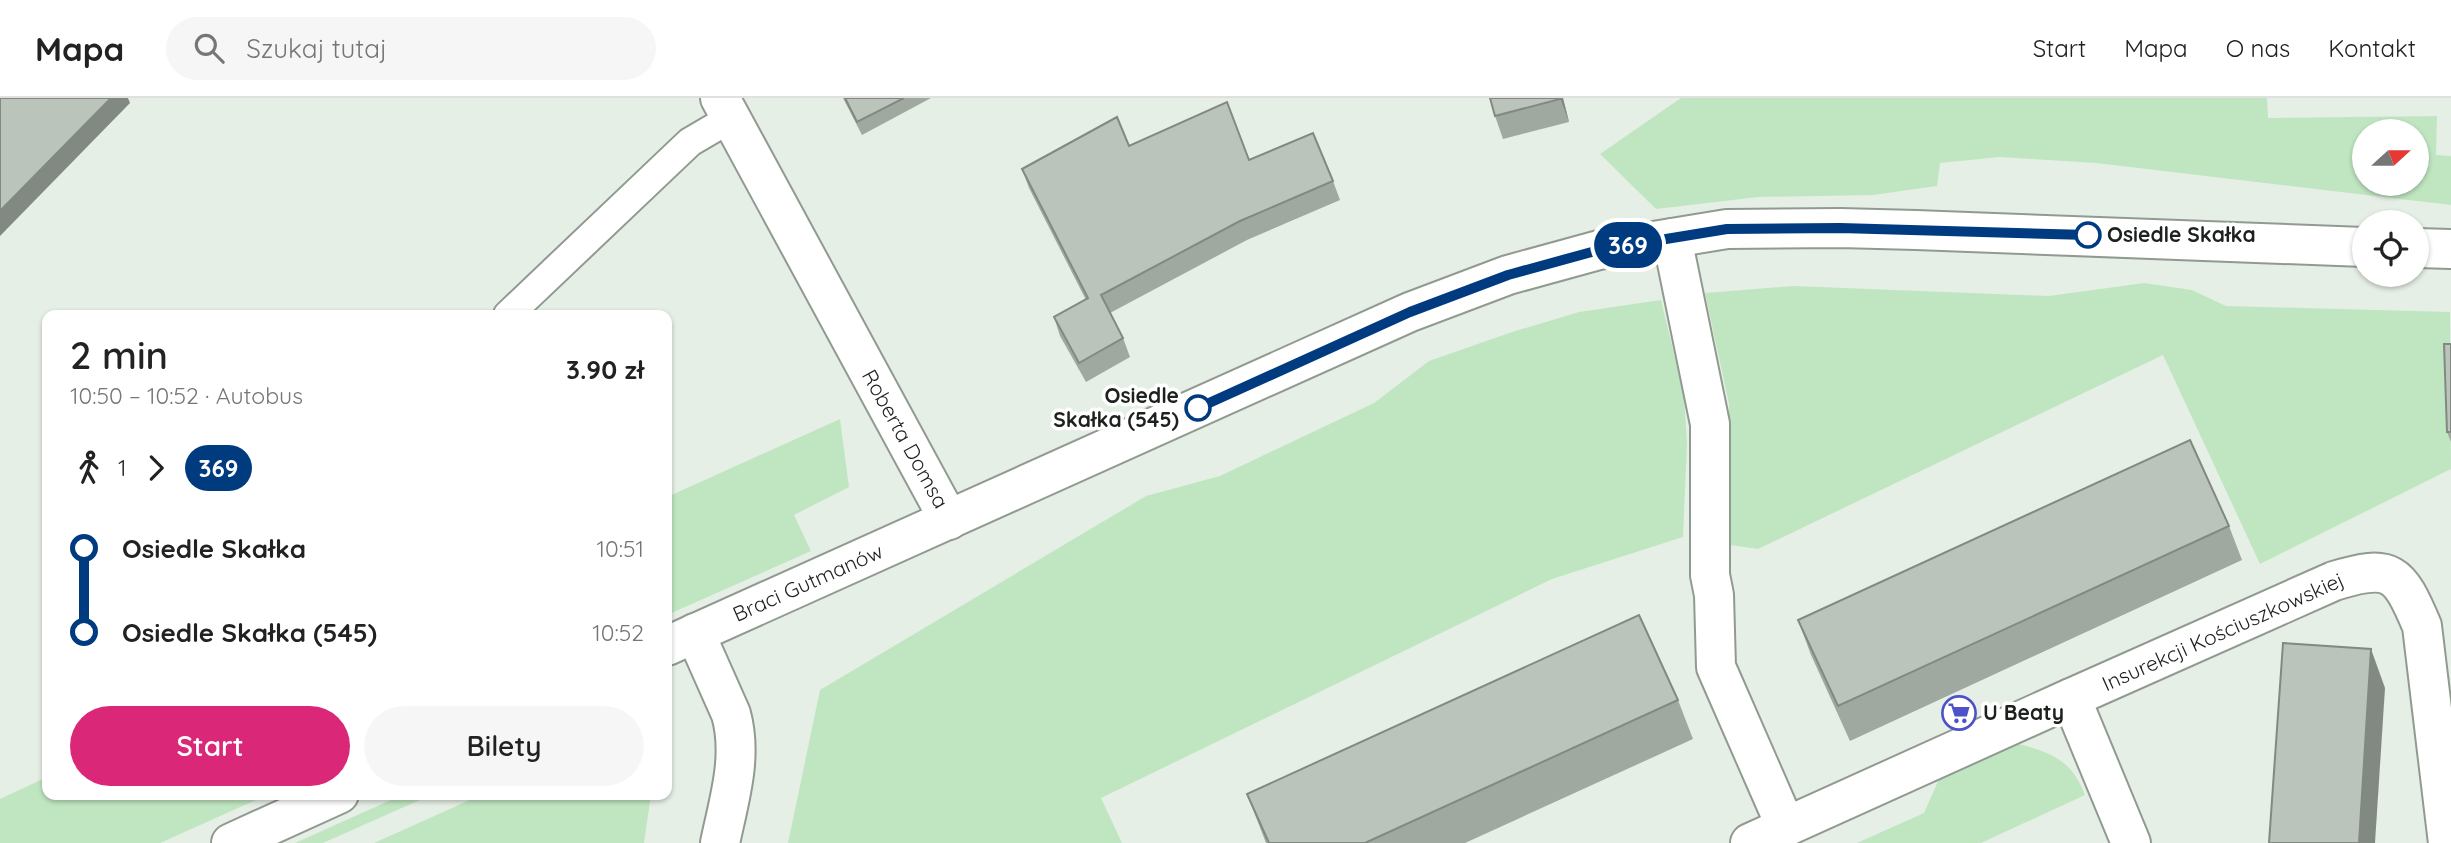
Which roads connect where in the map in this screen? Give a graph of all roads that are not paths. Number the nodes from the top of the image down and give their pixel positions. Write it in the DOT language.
graph roads {
  1 [pos="725,108"];
  2 [pos="1672,238"];
  3 [pos="2352,246"];
  4 [pos="2429,248"];
  5 [pos="2451,249"];
  6 [pos="513,310"];
  7 [pos="949,520"];
  8 [pos="681,639"];
  9 [pos="2071,698"];
  10 [pos="326,800"];
  11 [pos="1786,827"];
  12 [pos="231,843"];
  13 [pos="720,843"];
  14 [pos="1750,843"];
  15 [pos="2131,843"];
  16 [pos="2448,843"];
  1 -- 6 [label="lane"];
  1 -- 7 [label="street, Roberta Domsa"];
  2 -- 3 [label="street, Roberta Domsa"];
  2 -- 7 [label="street, Roberta Domsa"];
  2 -- 11 [label="street"];
  4 -- 5 [label="street"];
  7 -- 8 [label="street, Braci Gutmanów"];
  8 -- 13 [label="street"];
  9 -- 11 [label="street, Insurekcji Kościuszkowskiej"];
  9 -- 15 [label="street"];
  9 -- 16 [label="street, Insurekcji Kościuszkowskiej"];
  10 -- 12 [label="street"];
  11 -- 14 [label="street, Insurekcji Kościuszkowskiej"];
}
